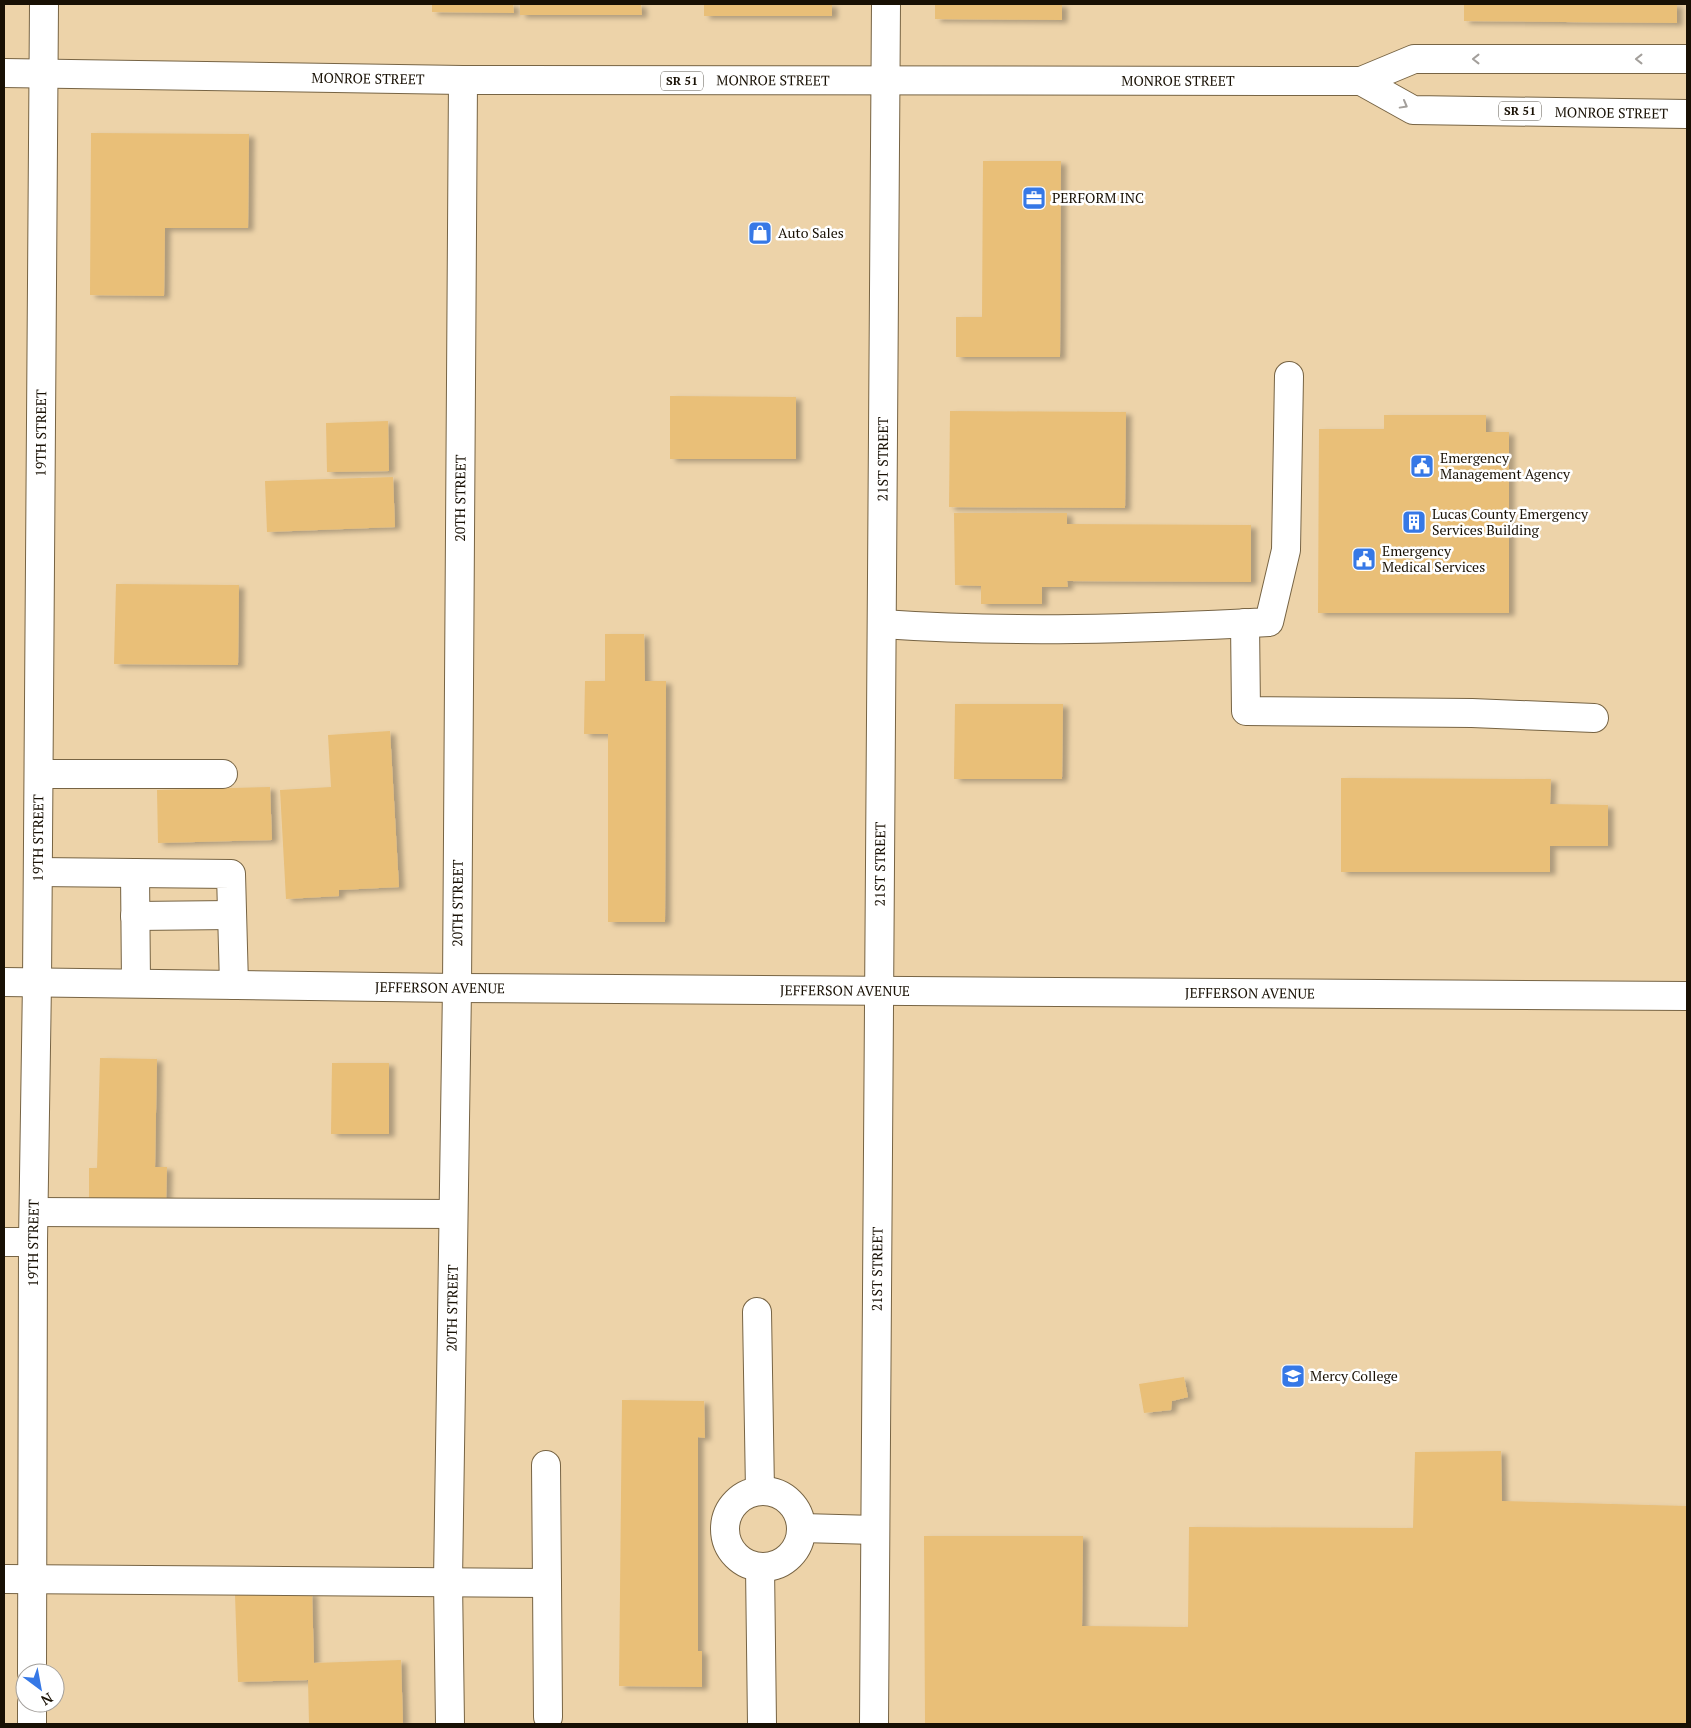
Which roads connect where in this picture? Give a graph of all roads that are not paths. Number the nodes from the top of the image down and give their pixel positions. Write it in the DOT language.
graph roads {
  1 [pos="44,4"];
  2 [pos="886,4"];
  3 [pos="1687,59"];
  4 [pos="4,73"];
  5 [pos="44,74"];
  6 [pos="463,80"];
  7 [pos="1361,81"];
  8 [pos="886,82"];
  9 [pos="1687,114"];
  10 [pos="1289,376"];
  11 [pos="1245,623"];
  12 [pos="882,624"];
  13 [pos="1594,718"];
  14 [pos="39,774"];
  15 [pos="223,774"];
  16 [pos="38,872"];
  17 [pos="135,873"];
  18 [pos="232,915"];
  19 [pos="135,916"];
  20 [pos="4,982"];
  21 [pos="37,982"];
  22 [pos="136,984"];
  23 [pos="234,985"];
  24 [pos="456,988"];
  25 [pos="879,990"];
  26 [pos="1687,996"];
  27 [pos="34,1212"];
  28 [pos="453,1214"];
  29 [pos="4,1242"];
  30 [pos="34,1242"];
  31 [pos="757,1312"];
  32 [pos="546,1466"];
  33 [pos="760,1490"];
  34 [pos="802,1528"];
  35 [pos="875,1530"];
  36 [pos="760,1567"];
  37 [pos="4,1579"];
  38 [pos="33,1579"];
  39 [pos="448,1581"];
  40 [pos="547,1583"];
  41 [pos="32,1663"];
  42 [pos="548,1717"];
  43 [pos="450,1724"];
  44 [pos="762,1724"];
  45 [pos="874,1724"];
  1 -- 5 [label="street, 19TH STREET"];
  2 -- 8 [label="street, 21ST STREET"];
  3 -- 7 [label="street, MONROE STREET / SR 51, one-way"];
  4 -- 5 [label="street, MONROE STREET / SR 51"];
  5 -- 6 [label="street, MONROE STREET / SR 51"];
  5 -- 14 [label="street, 19TH STREET"];
  6 -- 8 [label="street, MONROE STREET / SR 51"];
  6 -- 24 [label="street, 20TH STREET"];
  7 -- 8 [label="street, MONROE STREET / SR 51"];
  7 -- 9 [label="street, MONROE STREET / SR 51, one-way"];
  8 -- 12 [label="street, 21ST STREET"];
  10 -- 11 [label="street"];
  11 -- 12 [label="street"];
  11 -- 13 [label="street"];
  12 -- 25 [label="street, 21ST STREET"];
  14 -- 15 [label="street"];
  14 -- 16 [label="street, 19TH STREET"];
  16 -- 17 [label="street"];
  16 -- 21 [label="street, 19TH STREET"];
  17 -- 18 [label="street"];
  17 -- 19 [label="street"];
  18 -- 19 [label="street"];
  18 -- 23 [label="street"];
  19 -- 22 [label="street"];
  20 -- 21 [label="street, JEFFERSON AVENUE"];
  21 -- 22 [label="street, JEFFERSON AVENUE"];
  21 -- 27 [label="street, 19TH STREET"];
  22 -- 23 [label="street, JEFFERSON AVENUE"];
  23 -- 24 [label="street, JEFFERSON AVENUE"];
  24 -- 25 [label="street, JEFFERSON AVENUE"];
  24 -- 28 [label="street, 20TH STREET"];
  25 -- 26 [label="street, JEFFERSON AVENUE"];
  25 -- 35 [label="street, 21ST STREET"];
  27 -- 28 [label="street"];
  27 -- 30 [label="street, 19TH STREET"];
  28 -- 39 [label="street, 20TH STREET"];
  29 -- 30 [label="street"];
  30 -- 38 [label="street, 19TH STREET"];
  31 -- 33 [label="street"];
  32 -- 40 [label="street"];
  33 -- 34 [label="street"];
  33 -- 36 [label="street"];
  34 -- 35 [label="street"];
  34 -- 36 [label="street"];
  35 -- 45 [label="street, 21ST STREET"];
  36 -- 44 [label="street"];
  37 -- 38 [label="street"];
  38 -- 39 [label="street"];
  38 -- 41 [label="street, 19TH STREET"];
  39 -- 40 [label="street"];
  39 -- 43 [label="street, 20TH STREET"];
  40 -- 42 [label="street"];
}
